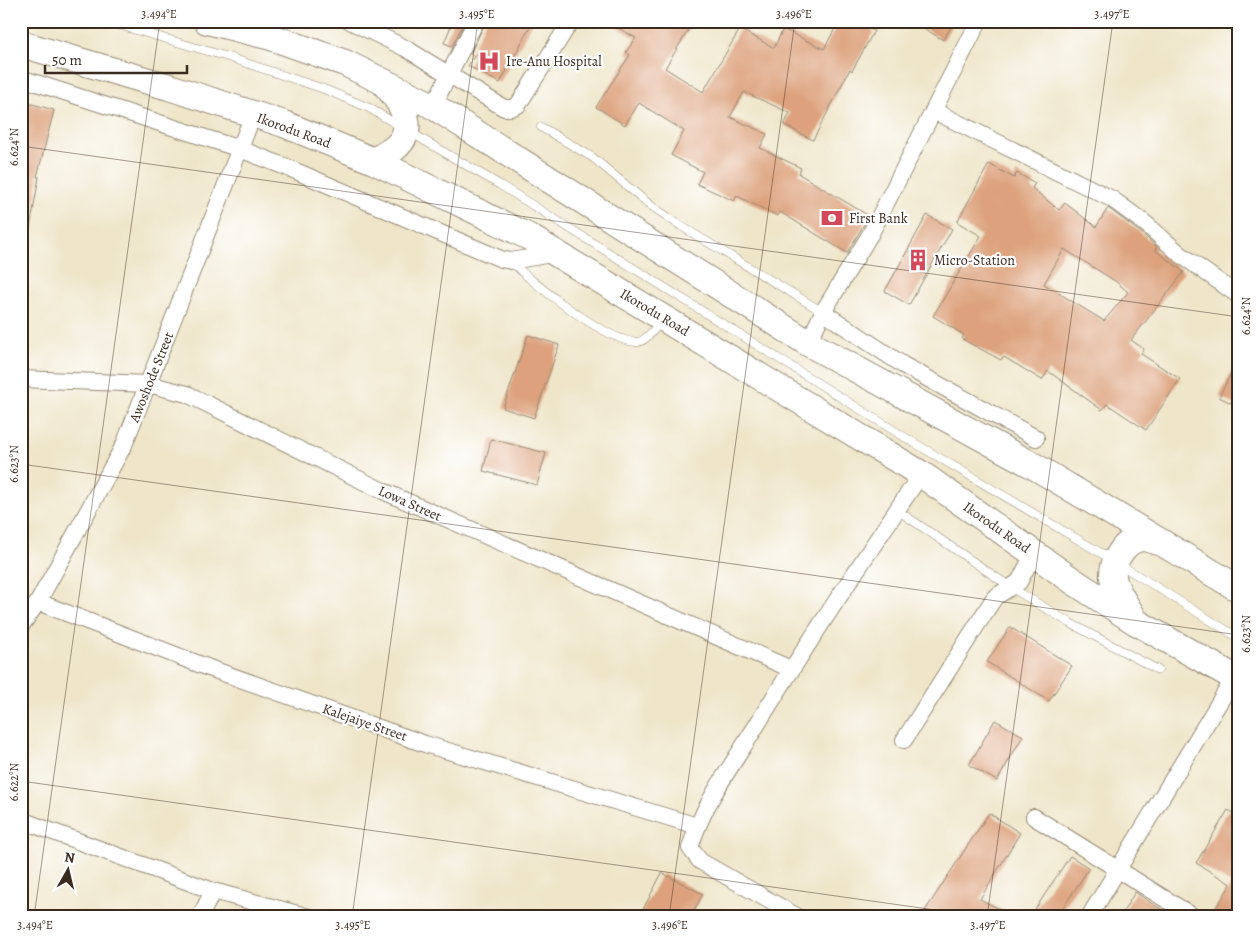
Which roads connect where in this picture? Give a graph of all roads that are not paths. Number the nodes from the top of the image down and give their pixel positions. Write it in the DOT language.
graph roads {
  1 [pos="105,21"];
  2 [pos="208,21"];
  3 [pos="350,21"];
  4 [pos="476,21"];
  5 [pos="571,21"];
  6 [pos="979,21"];
  7 [pos="273,29"];
  8 [pos="21,44"];
  9 [pos="450,73"];
  10 [pos="21,78"];
  11 [pos="382,81"];
  12 [pos="433,106"];
  13 [pos="934,111"];
  14 [pos="253,115"];
  15 [pos="541,127"];
  16 [pos="406,129"];
  17 [pos="240,149"];
  18 [pos="374,161"];
  19 [pos="558,253"];
  20 [pos="511,261"];
  21 [pos="1239,296"];
  22 [pos="823,312"];
  23 [pos="666,318"];
  24 [pos="808,343"];
  25 [pos="21,379"];
  26 [pos="148,384"];
  27 [pos="1036,438"];
  28 [pos="921,474"];
  29 [pos="898,510"];
  30 [pos="1166,544"];
  31 [pos="1034,553"];
  32 [pos="1116,562"];
  33 [pos="1012,588"];
  34 [pos="1239,589"];
  35 [pos="38,602"];
  36 [pos="1136,622"];
  37 [pos="21,626"];
  38 [pos="1239,638"];
  39 [pos="790,669"];
  40 [pos="1158,670"];
  41 [pos="1237,679"];
  42 [pos="904,740"];
  43 [pos="1034,817"];
  44 [pos="21,820"];
  45 [pos="697,826"];
  46 [pos="1118,870"];
  47 [pos="213,891"];
  48 [pos="200,917"];
  49 [pos="309,917"];
  50 [pos="798,917"];
  51 [pos="1089,917"];
  52 [pos="1194,917"];
  1 -- 16 [label="lane"];
  2 -- 7 [label="highway"];
  3 -- 9 [label="street"];
  4 -- 9 [label="street"];
  5 -- 9 [label="street"];
  6 -- 13 [label="street"];
  7 -- 11 [label="highway"];
  8 -- 14 [label="highway, Ikorodu Road"];
  9 -- 12 [label="street"];
  10 -- 17 [label="street"];
  11 -- 12 [label="highway"];
  11 -- 16 [label="highway"];
  12 -- 24 [label="highway"];
  13 -- 21 [label="street"];
  13 -- 22 [label="street"];
  14 -- 17 [label="street, Awoshode Street"];
  14 -- 18 [label="highway, Ikorodu Road"];
  15 -- 22 [label="lane"];
  16 -- 18 [label="highway"];
  16 -- 32 [label="lane"];
  17 -- 20 [label="street"];
  17 -- 26 [label="street, Awoshode Street"];
  18 -- 19 [label="highway, Ikorodu Road"];
  19 -- 20 [label="street"];
  19 -- 23 [label="highway, Ikorodu Road"];
  20 -- 23 [label="lane"];
  22 -- 24 [label="street"];
  22 -- 27 [label="street"];
  23 -- 28 [label="highway, Ikorodu Road"];
  24 -- 30 [label="highway"];
  25 -- 26 [label="street, Lowa Street"];
  26 -- 35 [label="street, Awoshode Street"];
  26 -- 39 [label="street, Lowa Street"];
  28 -- 29 [label="street"];
  28 -- 31 [label="highway, Ikorodu Road"];
  29 -- 33 [label="lane"];
  29 -- 39 [label="street"];
  30 -- 32 [label="highway"];
  30 -- 34 [label="highway"];
  31 -- 33 [label="street"];
  31 -- 36 [label="highway, Ikorodu Road"];
  32 -- 36 [label="highway"];
  32 -- 38 [label="lane"];
  33 -- 40 [label="lane"];
  33 -- 42 [label="street"];
  35 -- 37 [label="street, Awoshode Street"];
  35 -- 45 [label="street, Kalejaiye Street"];
  36 -- 41 [label="highway, Ikorodu Road"];
  39 -- 45 [label="street"];
  41 -- 46 [label="street"];
  43 -- 46 [label="street"];
  44 -- 47 [label="street"];
  45 -- 50 [label="street"];
  46 -- 51 [label="street"];
  46 -- 52 [label="street"];
  47 -- 48 [label="street"];
  47 -- 49 [label="street"];
}
